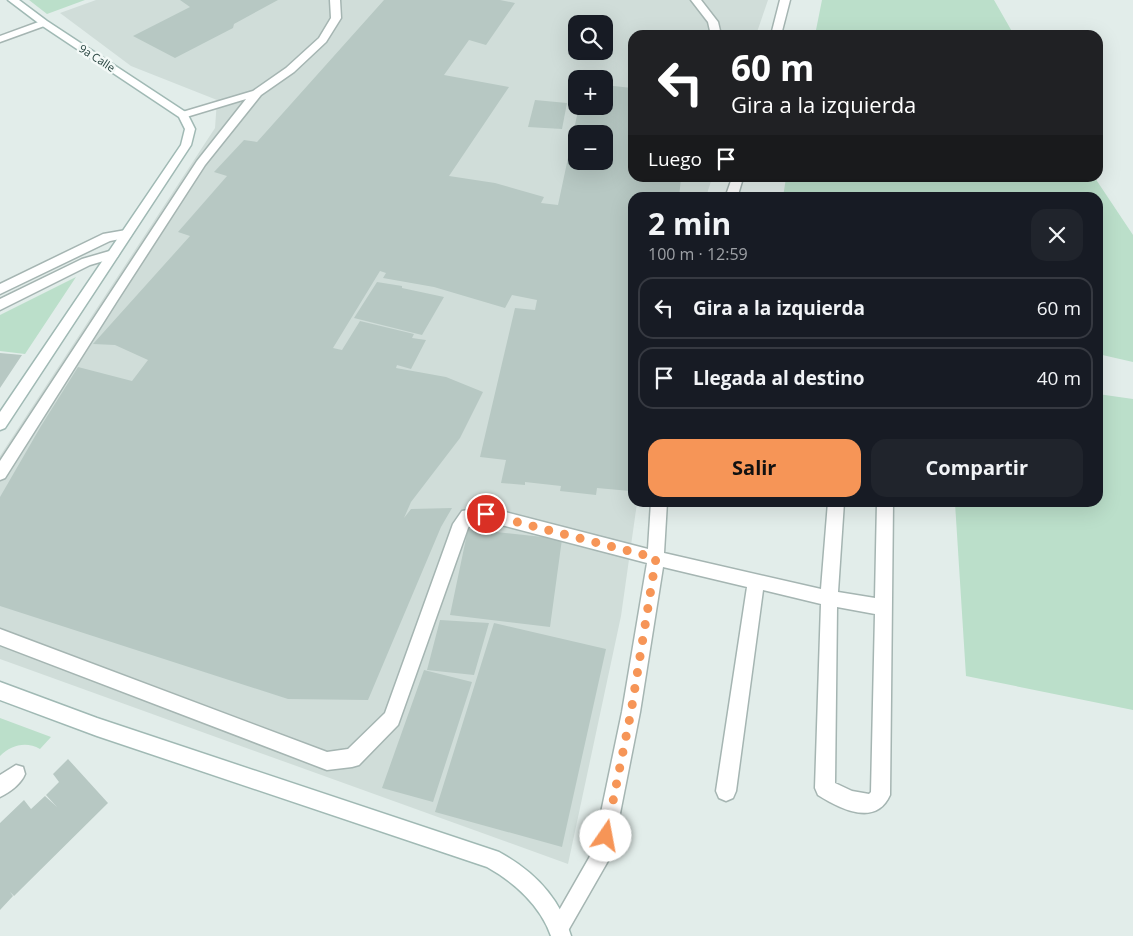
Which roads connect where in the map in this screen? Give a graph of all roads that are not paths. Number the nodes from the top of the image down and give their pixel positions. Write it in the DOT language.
graph roads {
  1 [pos="14,0"];
  2 [pos="335,0"];
  3 [pos="696,0"];
  4 [pos="785,0"];
  5 [pos="44,23"];
  6 [pos="715,30"];
  7 [pos="777,30"];
  8 [pos="0,39"];
  9 [pos="257,93"];
  10 [pos="183,115"];
  11 [pos="126,234"];
  12 [pos="113,254"];
  13 [pos="0,289"];
  14 [pos="0,305"];
  15 [pos="0,424"];
  16 [pos="0,474"];
  17 [pos="659,507"];
  18 [pos="836,507"];
  19 [pos="885,507"];
  20 [pos="656,558"];
  21 [pos="756,582"];
  22 [pos="829,598"];
  23 [pos="882,607"];
  24 [pos="0,637"];
  25 [pos="0,690"];
  26 [pos="16,774"];
  27 [pos="0,788"];
  28 [pos="726,791"];
  29 [pos="560,932"];
  1 -- 5 [label="main road, 9a Calle"];
  2 -- 9 [label="main road"];
  3 -- 6 [label="main road"];
  4 -- 7 [label="main road"];
  5 -- 8 [label="main road"];
  5 -- 10 [label="main road, 9a Calle"];
  9 -- 10 [label="main road"];
  9 -- 16 [label="main road"];
  10 -- 11 [label="main road"];
  11 -- 12 [label="main road"];
  11 -- 13 [label="main road"];
  12 -- 14 [label="main road"];
  12 -- 15 [label="main road"];
  17 -- 20 [label="main road"];
  18 -- 22 [label="main road"];
  19 -- 23 [label="main road"];
  20 -- 21 [label="main road"];
  20 -- 24 [label="main road"];
  20 -- 29 [label="main road"];
  21 -- 22 [label="main road"];
  21 -- 28 [label="main road"];
  22 -- 23 [label="main road"];
  22 -- 23 [label="main road"];
  25 -- 29 [label="main road"];
  26 -- 27 [label="main road"];
}
